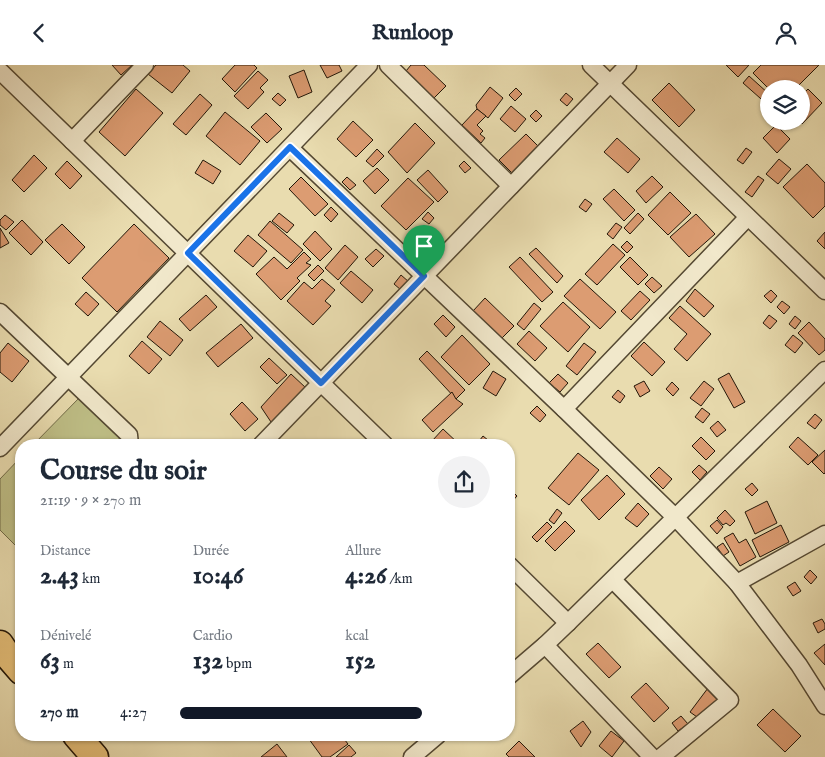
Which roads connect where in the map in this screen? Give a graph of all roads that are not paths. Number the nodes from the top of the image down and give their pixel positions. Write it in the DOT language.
graph roads {
  1 [pos="145,65"];
  2 [pos="369,65"];
  3 [pos="388,65"];
  4 [pos="591,65"];
  5 [pos="628,65"];
  6 [pos="0,71"];
  7 [pos="610,84"];
  8 [pos="72,141"];
  9 [pos="290,147"];
  10 [pos="511,187"];
  11 [pos="748,217"];
  12 [pos="188,253"];
  13 [pos="424,276"];
  14 [pos="825,291"];
  15 [pos="0,312"];
  16 [pos="825,370"];
  17 [pos="69,377"];
  18 [pos="321,383"];
  19 [pos="564,409"];
  20 [pos="129,439"];
  21 [pos="268,439"];
  22 [pos="379,439"];
  23 [pos="0,448"];
  24 [pos="676,518"];
  25 [pos="825,534"];
  26 [pos="515,571"];
  27 [pos="613,580"];
  28 [pos="736,583"];
  29 [pos="568,623"];
  30 [pos="545,645"];
  31 [pos="515,671"];
  32 [pos="825,706"];
  33 [pos="81,741"];
  34 [pos="431,741"];
  35 [pos="95,757"];
  36 [pos="412,757"];
  37 [pos="652,757"];
  38 [pos="661,757"];
  1 -- 8 [label="street"];
  2 -- 9 [label="street"];
  3 -- 10 [label="street"];
  4 -- 7 [label="street"];
  5 -- 7 [label="street"];
  6 -- 8 [label="street"];
  7 -- 10 [label="street"];
  7 -- 11 [label="street"];
  8 -- 12 [label="street"];
  9 -- 12 [label="street"];
  9 -- 13 [label="street"];
  10 -- 13 [label="street"];
  11 -- 14 [label="street"];
  11 -- 19 [label="street"];
  12 -- 17 [label="street"];
  12 -- 18 [label="street"];
  13 -- 18 [label="street"];
  13 -- 19 [label="street"];
  15 -- 17 [label="street"];
  16 -- 24 [label="street"];
  17 -- 20 [label="street"];
  17 -- 23 [label="street"];
  18 -- 21 [label="street"];
  18 -- 22 [label="street"];
  19 -- 24 [label="street"];
  24 -- 27 [label="street"];
  24 -- 28 [label="street"];
  25 -- 28 [label="street"];
  26 -- 29 [label="street"];
  27 -- 29 [label="street"];
  27 -- 38 [label="street"];
  28 -- 32 [label="street"];
  29 -- 30 [label="street"];
  30 -- 31 [label="street"];
  30 -- 37 [label="street"];
  33 -- 35 [label="highway"];
  34 -- 36 [label="street"];
}
